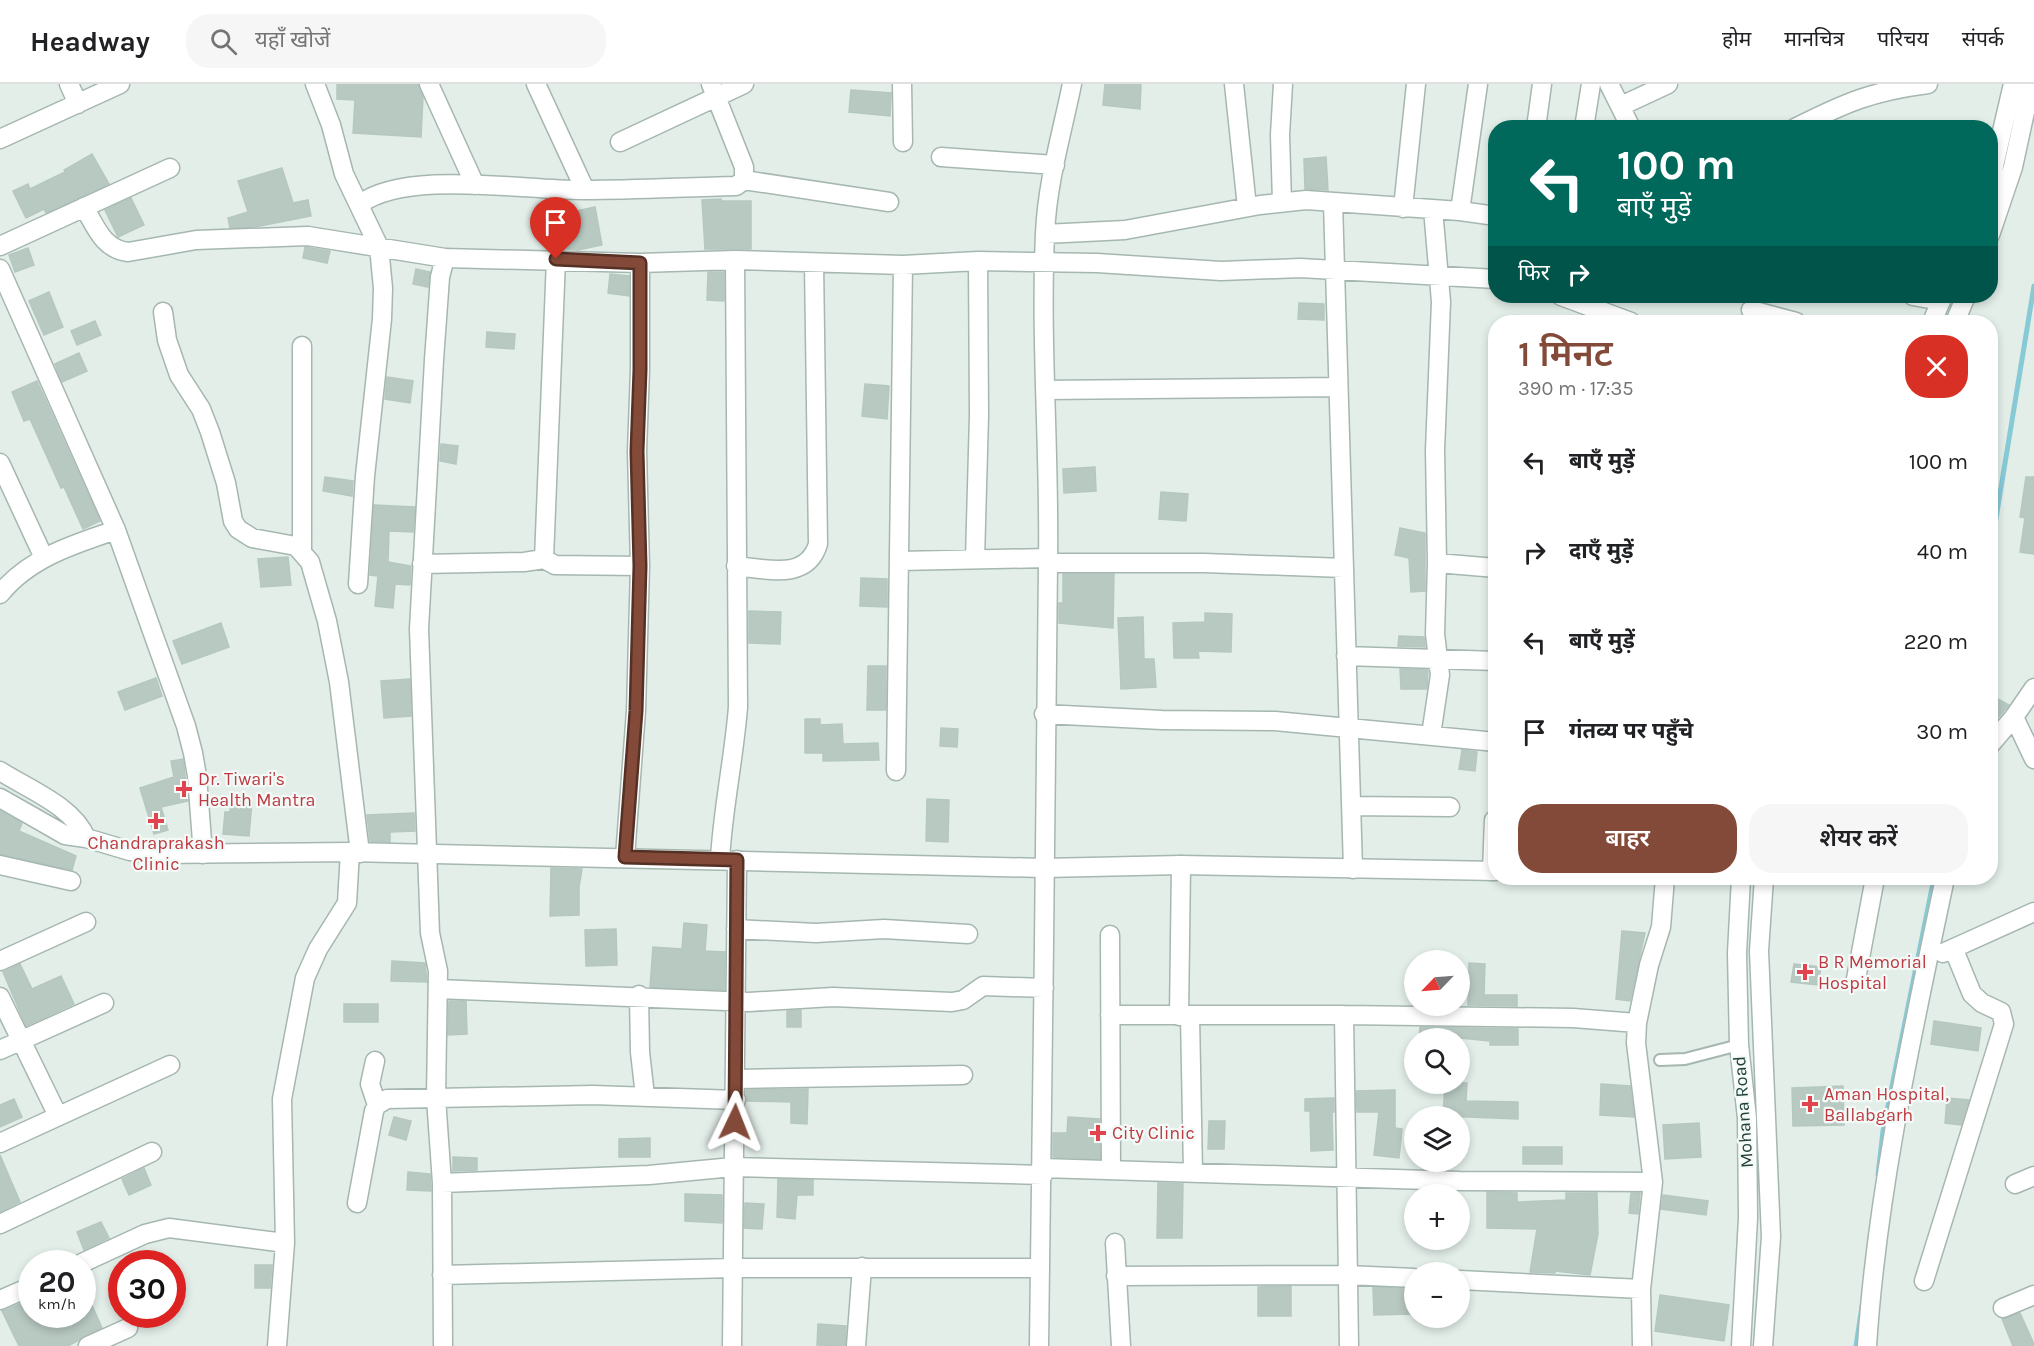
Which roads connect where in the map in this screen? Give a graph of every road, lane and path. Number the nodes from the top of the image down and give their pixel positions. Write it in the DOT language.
graph roads {
  1 [pos="69,84"];
  2 [pos="120,84"];
  3 [pos="315,84"];
  4 [pos="429,84"];
  5 [pos="536,84"];
  6 [pos="744,84"];
  7 [pos="902,84"];
  8 [pos="1072,84"];
  9 [pos="1234,84"];
  10 [pos="1282,84"];
  11 [pos="1416,84"];
  12 [pos="1478,84"];
  13 [pos="1542,84"];
  14 [pos="1591,84"];
  15 [pos="1609,84"];
  16 [pos="1668,84"];
  17 [pos="1928,84"];
  18 [pos="2013,84"];
  19 [pos="2031,84"];
  20 [pos="713,90"];
  21 [pos="78,104"];
  22 [pos="1621,106"];
  23 [pos="1537,120"];
  24 [pos="1585,120"];
  25 [pos="1627,120"];
  26 [pos="1812,120"];
  27 [pos="0,139"];
  28 [pos="620,142"];
  29 [pos="903,142"];
  30 [pos="1998,149"];
  31 [pos="941,157"];
  32 [pos="1055,165"];
  33 [pos="170,168"];
  34 [pos="744,180"];
  35 [pos="475,185"];
  36 [pos="585,190"];
  37 [pos="889,202"];
  38 [pos="1282,202"];
  39 [pos="1333,202"];
  40 [pos="360,204"];
  41 [pos="84,207"];
  42 [pos="1247,207"];
  43 [pos="1403,207"];
  44 [pos="1433,209"];
  45 [pos="1460,211"];
  46 [pos="1998,211"];
  47 [pos="1488,215"];
  48 [pos="1045,234"];
  49 [pos="0,246"];
  50 [pos="379,247"];
  51 [pos="445,258"];
  52 [pos="556,259"];
  53 [pos="735,260"];
  54 [pos="978,261"];
  55 [pos="640,263"];
  56 [pos="814,263"];
  57 [pos="1045,263"];
  58 [pos="903,265"];
  59 [pos="0,269"];
  60 [pos="1335,272"];
  61 [pos="1438,276"];
  62 [pos="1488,279"];
  63 [pos="1580,303"];
  64 [pos="1750,309"];
  65 [pos="163,312"];
  66 [pos="1612,315"];
  67 [pos="1771,315"];
  68 [pos="302,346"];
  69 [pos="1338,387"];
  70 [pos="1045,390"];
  71 [pos="0,463"];
  72 [pos="116,530"];
  73 [pos="302,551"];
  74 [pos="44,558"];
  75 [pos="544,559"];
  76 [pos="975,560"];
  77 [pos="899,561"];
  78 [pos="1048,561"];
  79 [pos="1437,563"];
  80 [pos="422,564"];
  81 [pos="640,566"];
  82 [pos="736,566"];
  83 [pos="1488,567"];
  84 [pos="1344,568"];
  85 [pos="357,584"];
  86 [pos="0,594"];
  87 [pos="1346,656"];
  88 [pos="1438,660"];
  89 [pos="1488,661"];
  90 [pos="2034,688"];
  91 [pos="1044,714"];
  92 [pos="2014,717"];
  93 [pos="1348,728"];
  94 [pos="1431,735"];
  95 [pos="1998,736"];
  96 [pos="1488,741"];
  97 [pos="2034,759"];
  98 [pos="0,771"];
  99 [pos="896,771"];
  100 [pos="0,798"];
  101 [pos="1351,806"];
  102 [pos="1450,807"];
  103 [pos="86,838"];
  104 [pos="355,853"];
  105 [pos="203,854"];
  106 [pos="426,856"];
  107 [pos="625,857"];
  108 [pos="729,859"];
  109 [pos="0,865"];
  110 [pos="1180,865"];
  111 [pos="1044,868"];
  112 [pos="18,869"];
  113 [pos="1353,869"];
  114 [pos="1488,871"];
  115 [pos="0,880"];
  116 [pos="70,881"];
  117 [pos="1664,885"];
  118 [pos="1741,885"];
  119 [pos="1763,885"];
  120 [pos="1874,885"];
  121 [pos="1944,885"];
  122 [pos="2034,912"];
  123 [pos="86,922"];
  124 [pos="736,929"];
  125 [pos="968,934"];
  126 [pos="1110,935"];
  127 [pos="1954,950"];
  128 [pos="1929,953"];
  129 [pos="0,961"];
  130 [pos="1856,979"];
  131 [pos="1044,988"];
  132 [pos="438,989"];
  133 [pos="639,995"];
  134 [pos="0,997"];
  135 [pos="736,1001"];
  136 [pos="104,1003"];
  137 [pos="1110,1015"];
  138 [pos="1344,1015"];
  139 [pos="1185,1016"];
  140 [pos="1637,1023"];
  141 [pos="21,1041"];
  142 [pos="1738,1045"];
  143 [pos="0,1050"];
  144 [pos="1660,1060"];
  145 [pos="375,1061"];
  146 [pos="170,1065"];
  147 [pos="963,1076"];
  148 [pos="737,1079"];
  149 [pos="645,1096"];
  150 [pos="436,1098"];
  151 [pos="736,1100"];
  152 [pos="377,1105"];
  153 [pos="58,1116"];
  154 [pos="0,1143"];
  155 [pos="152,1152"];
  156 [pos="733,1167"];
  157 [pos="1111,1170"];
  158 [pos="1043,1171"];
  159 [pos="1193,1172"];
  160 [pos="2034,1176"];
  161 [pos="1346,1177"];
  162 [pos="1653,1182"];
  163 [pos="442,1183"];
  164 [pos="2015,1184"];
  165 [pos="357,1203"];
  166 [pos="0,1224"];
  167 [pos="285,1243"];
  168 [pos="1115,1243"];
  169 [pos="96,1257"];
  170 [pos="862,1267"];
  171 [pos="733,1268"];
  172 [pos="1040,1268"];
  173 [pos="442,1275"];
  174 [pos="1347,1275"];
  175 [pos="1116,1276"];
  176 [pos="1404,1278"];
  177 [pos="1470,1280"];
  178 [pos="1924,1281"];
  179 [pos="1641,1289"];
  180 [pos="18,1292"];
  181 [pos="2034,1295"];
  182 [pos="0,1300"];
  183 [pos="2003,1308"];
  184 [pos="129,1328"];
  185 [pos="88,1346"];
  186 [pos="277,1346"];
  187 [pos="443,1346"];
  188 [pos="732,1346"];
  189 [pos="856,1346"];
  190 [pos="1039,1346"];
  191 [pos="1121,1346"];
  192 [pos="1349,1346"];
  193 [pos="1642,1346"];
  194 [pos="1741,1346"];
  195 [pos="1763,1346"];
  196 [pos="1867,1346"];
  1 -- 21 [label="street"];
  2 -- 21 [label="street"];
  3 -- 40 [label="street"];
  4 -- 35 [label="street"];
  5 -- 36 [label="street"];
  6 -- 20 [label="street"];
  7 -- 29 [label="street"];
  8 -- 32 [label="street"];
  9 -- 42 [label="street"];
  10 -- 38 [label="street"];
  11 -- 43 [label="street"];
  12 -- 45 [label="street"];
  13 -- 23 [label="street"];
  14 -- 24 [label="street"];
  15 -- 22 [label="street"];
  16 -- 22 [label="street"];
  17 -- 26 [label="street"];
  18 -- 30 [label="street"];
  19 -- 46 [label="street"];
  20 -- 28 [label="street"];
  20 -- 34 [label="street"];
  21 -- 27 [label="street"];
  22 -- 25 [label="street"];
  31 -- 32 [label="street"];
  32 -- 48 [label="street"];
  33 -- 41 [label="street"];
  34 -- 36 [label="street"];
  34 -- 37 [label="street"];
  35 -- 36 [label="street"];
  35 -- 40 [label="street"];
  38 -- 39 [label="street"];
  38 -- 42 [label="street"];
  39 -- 43 [label="street"];
  39 -- 60 [label="street"];
  40 -- 50 [label="street"];
  41 -- 49 [label="street"];
  41 -- 50 [label="street"];
  42 -- 48 [label="street"];
  43 -- 44 [label="street"];
  44 -- 45 [label="street"];
  44 -- 61 [label="street"];
  45 -- 47 [label="street"];
  48 -- 57 [label="street"];
  50 -- 51 [label="street"];
  50 -- 85 [label="street"];
  51 -- 52 [label="street"];
  51 -- 80 [label="street"];
  52 -- 55 [label="street"];
  52 -- 75 [label="street"];
  53 -- 55 [label="street"];
  53 -- 56 [label="street"];
  53 -- 82 [label="street"];
  54 -- 57 [label="street"];
  54 -- 58 [label="street"];
  54 -- 76 [label="street"];
  55 -- 81 [label="street"];
  56 -- 58 [label="street"];
  56 -- 82 [label="street"];
  57 -- 60 [label="street"];
  57 -- 70 [label="street"];
  58 -- 77 [label="street"];
  59 -- 72 [label="street"];
  60 -- 61 [label="street"];
  60 -- 69 [label="street"];
  61 -- 62 [label="street"];
  61 -- 79 [label="street"];
  63 -- 66 [label="street"];
  64 -- 67 [label="street"];
  65 -- 73 [label="street"];
  68 -- 73 [label="street"];
  69 -- 70 [label="street"];
  69 -- 84 [label="street"];
  70 -- 78 [label="street"];
  71 -- 74 [label="street"];
  72 -- 74 [label="street"];
  72 -- 105 [label="street"];
  73 -- 104 [label="street"];
  74 -- 86 [label="street"];
  75 -- 80 [label="street"];
  75 -- 81 [label="street"];
  76 -- 77 [label="street"];
  76 -- 78 [label="street"];
  77 -- 99 [label="street"];
  78 -- 84 [label="street"];
  78 -- 91 [label="street"];
  79 -- 83 [label="street"];
  79 -- 88 [label="street"];
  80 -- 106 [label="street"];
  81 -- 107 [label="street"];
  82 -- 108 [label="street"];
  84 -- 87 [label="street"];
  87 -- 88 [label="street"];
  87 -- 93 [label="street"];
  88 -- 89 [label="street"];
  88 -- 94 [label="street"];
  90 -- 92 [label="street"];
  91 -- 93 [label="street"];
  91 -- 111 [label="street"];
  92 -- 95 [label="street"];
  92 -- 97 [label="street"];
  93 -- 94 [label="street"];
  93 -- 101 [label="street"];
  94 -- 96 [label="street"];
  98 -- 103 [label="street"];
  100 -- 103 [label="street"];
  101 -- 102 [label="street"];
  101 -- 113 [label="street"];
  103 -- 105 [label="street"];
  104 -- 105 [label="street"];
  104 -- 106 [label="street"];
  104 -- 167 [label="street"];
  106 -- 107 [label="street"];
  106 -- 132 [label="street"];
  107 -- 108 [label="street"];
  108 -- 111 [label="street"];
  108 -- 124 [label="street"];
  109 -- 112 [label="street"];
  110 -- 111 [label="street"];
  110 -- 113 [label="street"];
  110 -- 139 [label="street"];
  111 -- 131 [label="street"];
  112 -- 115 [label="street"];
  112 -- 116 [label="street"];
  113 -- 114 [label="street"];
  117 -- 140 [label="street"];
  118 -- 142 [label="street, Mohana Road"];
  119 -- 195 [label="street, Mohana Road"];
  120 -- 130 [label="street"];
  121 -- 128 [label="street"];
  122 -- 127 [label="street"];
  123 -- 129 [label="street"];
  124 -- 125 [label="street"];
  124 -- 135 [label="street"];
  126 -- 137 [label="street"];
  127 -- 128 [label="street"];
  127 -- 178 [label="street"];
  128 -- 196 [label="street"];
  131 -- 135 [label="street"];
  131 -- 158 [label="street"];
  132 -- 133 [label="street"];
  132 -- 150 [label="street"];
  133 -- 135 [label="street"];
  133 -- 149 [label="street"];
  134 -- 141 [label="street"];
  135 -- 148 [label="street"];
  136 -- 141 [label="street"];
  137 -- 139 [label="street"];
  137 -- 157 [label="street"];
  138 -- 139 [label="street"];
  138 -- 140 [label="street"];
  138 -- 161 [label="street"];
  139 -- 159 [label="street"];
  140 -- 162 [label="street"];
  141 -- 143 [label="street"];
  141 -- 153 [label="street"];
  142 -- 144 [label="lane"];
  142 -- 194 [label="street, Mohana Road"];
  145 -- 152 [label="street"];
  146 -- 153 [label="street"];
  147 -- 148 [label="street"];
  148 -- 151 [label="street"];
  149 -- 150 [label="street"];
  149 -- 151 [label="street"];
  150 -- 152 [label="street"];
  150 -- 163 [label="street"];
  151 -- 156 [label="street"];
  152 -- 165 [label="street"];
  153 -- 154 [label="street"];
  155 -- 166 [label="street"];
  156 -- 158 [label="street"];
  156 -- 163 [label="street"];
  156 -- 171 [label="street"];
  157 -- 158 [label="street"];
  157 -- 159 [label="street"];
  158 -- 172 [label="street"];
  159 -- 161 [label="street"];
  160 -- 164 [label="street"];
  161 -- 162 [label="street"];
  161 -- 174 [label="street"];
  162 -- 179 [label="street"];
  163 -- 173 [label="street"];
  167 -- 169 [label="street"];
  167 -- 186 [label="street"];
  168 -- 175 [label="street"];
  170 -- 171 [label="street"];
  170 -- 172 [label="street"];
  170 -- 189 [label="street"];
  171 -- 173 [label="street"];
  171 -- 188 [label="street"];
  172 -- 190 [label="street"];
  173 -- 187 [label="street"];
  174 -- 175 [label="street"];
  174 -- 176 [label="street"];
  174 -- 192 [label="street"];
  175 -- 191 [label="street"];
  177 -- 179 [label="street"];
  179 -- 193 [label="street"];
  180 -- 182 [label="street"];
  181 -- 183 [label="street"];
  184 -- 185 [label="street"];
}
